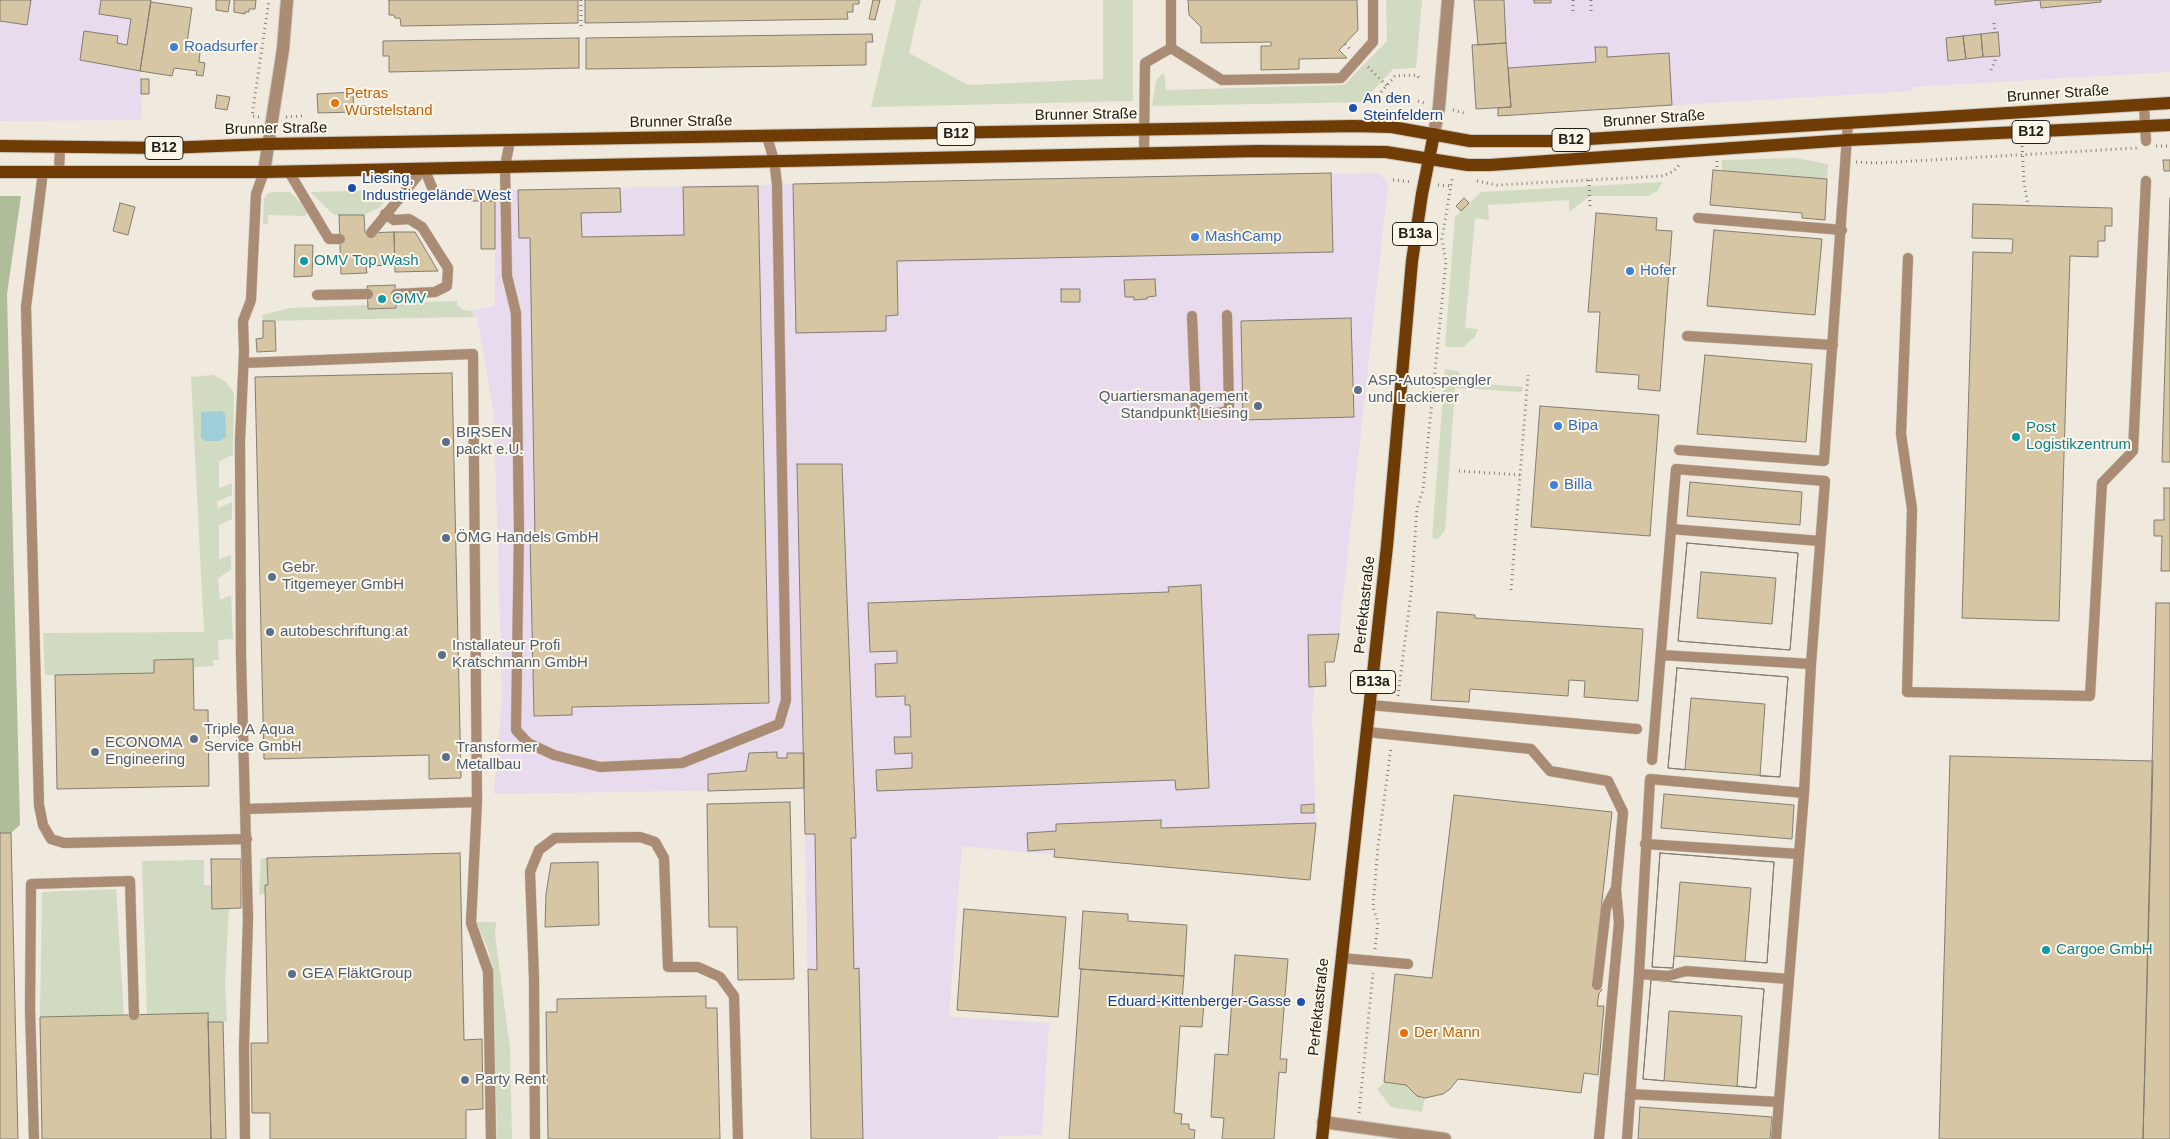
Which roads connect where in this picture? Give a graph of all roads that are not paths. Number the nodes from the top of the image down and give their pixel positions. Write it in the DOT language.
graph roads {
  1 [pos="287,0"];
  2 [pos="1171,0"];
  3 [pos="1372,0"];
  4 [pos="1448,0"];
  5 [pos="1171,48"];
  6 [pos="2170,103"];
  7 [pos="2144,105"];
  8 [pos="1918,119"];
  9 [pos="1848,123"];
  10 [pos="2170,125"];
  11 [pos="2144,126"];
  12 [pos="1144,130"];
  13 [pos="1434,134"];
  14 [pos="767,137"];
  15 [pos="1918,137"];
  16 [pos="1848,140"];
  17 [pos="510,141"];
  18 [pos="268,144"];
  19 [pos="2146,145"];
  20 [pos="0,146"];
  21 [pos="60,147"];
  22 [pos="1144,153"];
  23 [pos="1429,159"];
  24 [pos="774,160"];
  25 [pos="505,166"];
  26 [pos="424,168"];
  27 [pos="0,172"];
  28 [pos="43,172"];
  29 [pos="58,172"];
  30 [pos="264,172"];
  31 [pos="289,172"];
  32 [pos="2146,181"];
  33 [pos="432,190"];
  34 [pos="385,214"];
  35 [pos="1698,218"];
  36 [pos="1842,230"];
  37 [pos="371,233"];
  38 [pos="334,239"];
  39 [pos="1908,258"];
  40 [pos="368,294"];
  41 [pos="396,294"];
  42 [pos="317,295"];
  43 [pos="1192,316"];
  44 [pos="1227,316"];
  45 [pos="1688,336"];
  46 [pos="1833,345"];
  47 [pos="244,363"];
  48 [pos="1679,450"];
  49 [pos="1671,529"];
  50 [pos="1820,541"];
  51 [pos="1661,656"];
  52 [pos="1811,664"];
  53 [pos="1370,705"];
  54 [pos="1638,728"];
  55 [pos="1367,732"];
  56 [pos="1652,760"];
  57 [pos="1804,793"];
  58 [pos="477,802"];
  59 [pos="246,809"];
  60 [pos="246,839"];
  61 [pos="1645,844"];
  62 [pos="1799,854"];
  63 [pos="1616,889"];
  64 [pos="1341,958"];
  65 [pos="1408,964"];
  66 [pos="1639,974"];
  67 [pos="1789,979"];
  68 [pos="1597,984"];
  69 [pos="134,1015"];
  70 [pos="1630,1094"];
  71 [pos="1779,1102"];
  72 [pos="1323,1122"];
  73 [pos="34,1139"];
  74 [pos="246,1139"];
  75 [pos="491,1139"];
  76 [pos="535,1139"];
  77 [pos="738,1139"];
  78 [pos="1322,1139"];
  79 [pos="1445,1139"];
  80 [pos="1599,1139"];
  81 [pos="1627,1139"];
  82 [pos="1776,1139"];
  1 -- 18 [label="street"];
  2 -- 5 [label="lane"];
  3 -- 5 [label="lane"];
  4 -- 13 [label="street"];
  5 -- 12 [label="lane"];
  6 -- 7 [label="main road, Brunner Straße / B12"];
  7 -- 8 [label="main road, Brunner Straße / B12"];
  7 -- 11 [label="lane"];
  8 -- 9 [label="main road, Brunner Straße / B12"];
  8 -- 15 [label="lane"];
  9 -- 13 [label="main road, Brunner Straße / B12"];
  9 -- 16 [label="lane"];
  10 -- 11 [label="main road, B12"];
  11 -- 15 [label="main road, B12"];
  11 -- 19 [label="lane"];
  12 -- 13 [label="main road, Brunner Straße / B12"];
  12 -- 14 [label="main road, Brunner Straße / B12"];
  12 -- 22 [label="lane"];
  13 -- 23 [label="main road, Perfektastraße / B13a"];
  14 -- 17 [label="main road, Brunner Straße / B12"];
  14 -- 24 [label="lane"];
  15 -- 16 [label="main road, B12"];
  16 -- 23 [label="main road, B12"];
  16 -- 36 [label="lane"];
  17 -- 18 [label="main road, Brunner Straße / B12"];
  17 -- 25 [label="lane"];
  18 -- 21 [label="main road, Brunner Straße / B12"];
  18 -- 30 [label="street"];
  20 -- 21 [label="main road, Brunner Straße / B12"];
  21 -- 29 [label="lane"];
  22 -- 23 [label="main road, B12"];
  22 -- 24 [label="main road, B12"];
  23 -- 53 [label="main road, Perfektastraße / B13a"];
  24 -- 25 [label="main road, B12"];
  24 -- 25 [label="lane"];
  25 -- 26 [label="main road, B12"];
  26 -- 31 [label="main road, B12"];
  26 -- 33 [label="lane"];
  26 -- 34 [label="lane"];
  27 -- 28 [label="main road, B12"];
  28 -- 29 [label="main road, B12"];
  28 -- 60 [label="lane"];
  29 -- 30 [label="main road, B12"];
  30 -- 31 [label="main road, B12"];
  30 -- 47 [label="lane"];
  31 -- 38 [label="lane"];
  32 -- 39 [label="lane"];
  34 -- 37 [label="lane"];
  34 -- 41 [label="lane"];
  35 -- 36 [label="lane"];
  36 -- 46 [label="lane"];
  40 -- 42 [label="lane"];
  43 -- 44 [label="lane"];
  45 -- 46 [label="lane"];
  46 -- 48 [label="lane"];
  47 -- 58 [label="lane"];
  47 -- 59 [label="lane"];
  49 -- 50 [label="lane"];
  49 -- 50 [label="lane"];
  49 -- 51 [label="lane"];
  50 -- 52 [label="lane"];
  51 -- 52 [label="lane"];
  51 -- 56 [label="lane"];
  52 -- 57 [label="lane"];
  53 -- 54 [label="lane"];
  53 -- 55 [label="main road, Perfektastraße / B13a"];
  55 -- 63 [label="lane"];
  55 -- 64 [label="main road, Perfektastraße / B13a"];
  57 -- 61 [label="lane"];
  57 -- 62 [label="lane"];
  58 -- 59 [label="lane"];
  58 -- 75 [label="lane"];
  59 -- 60 [label="lane"];
  60 -- 74 [label="lane"];
  61 -- 62 [label="lane"];
  61 -- 66 [label="lane"];
  62 -- 67 [label="lane"];
  63 -- 68 [label="lane"];
  63 -- 80 [label="lane"];
  64 -- 65 [label="lane"];
  64 -- 72 [label="main road, Perfektastraße / B13a"];
  66 -- 67 [label="lane"];
  66 -- 70 [label="lane"];
  67 -- 71 [label="lane"];
  69 -- 73 [label="lane"];
  70 -- 71 [label="lane"];
  70 -- 81 [label="lane"];
  71 -- 82 [label="lane"];
  72 -- 78 [label="main road, Perfektastraße / B13a"];
  72 -- 79 [label="street"];
  76 -- 77 [label="lane"];
}
